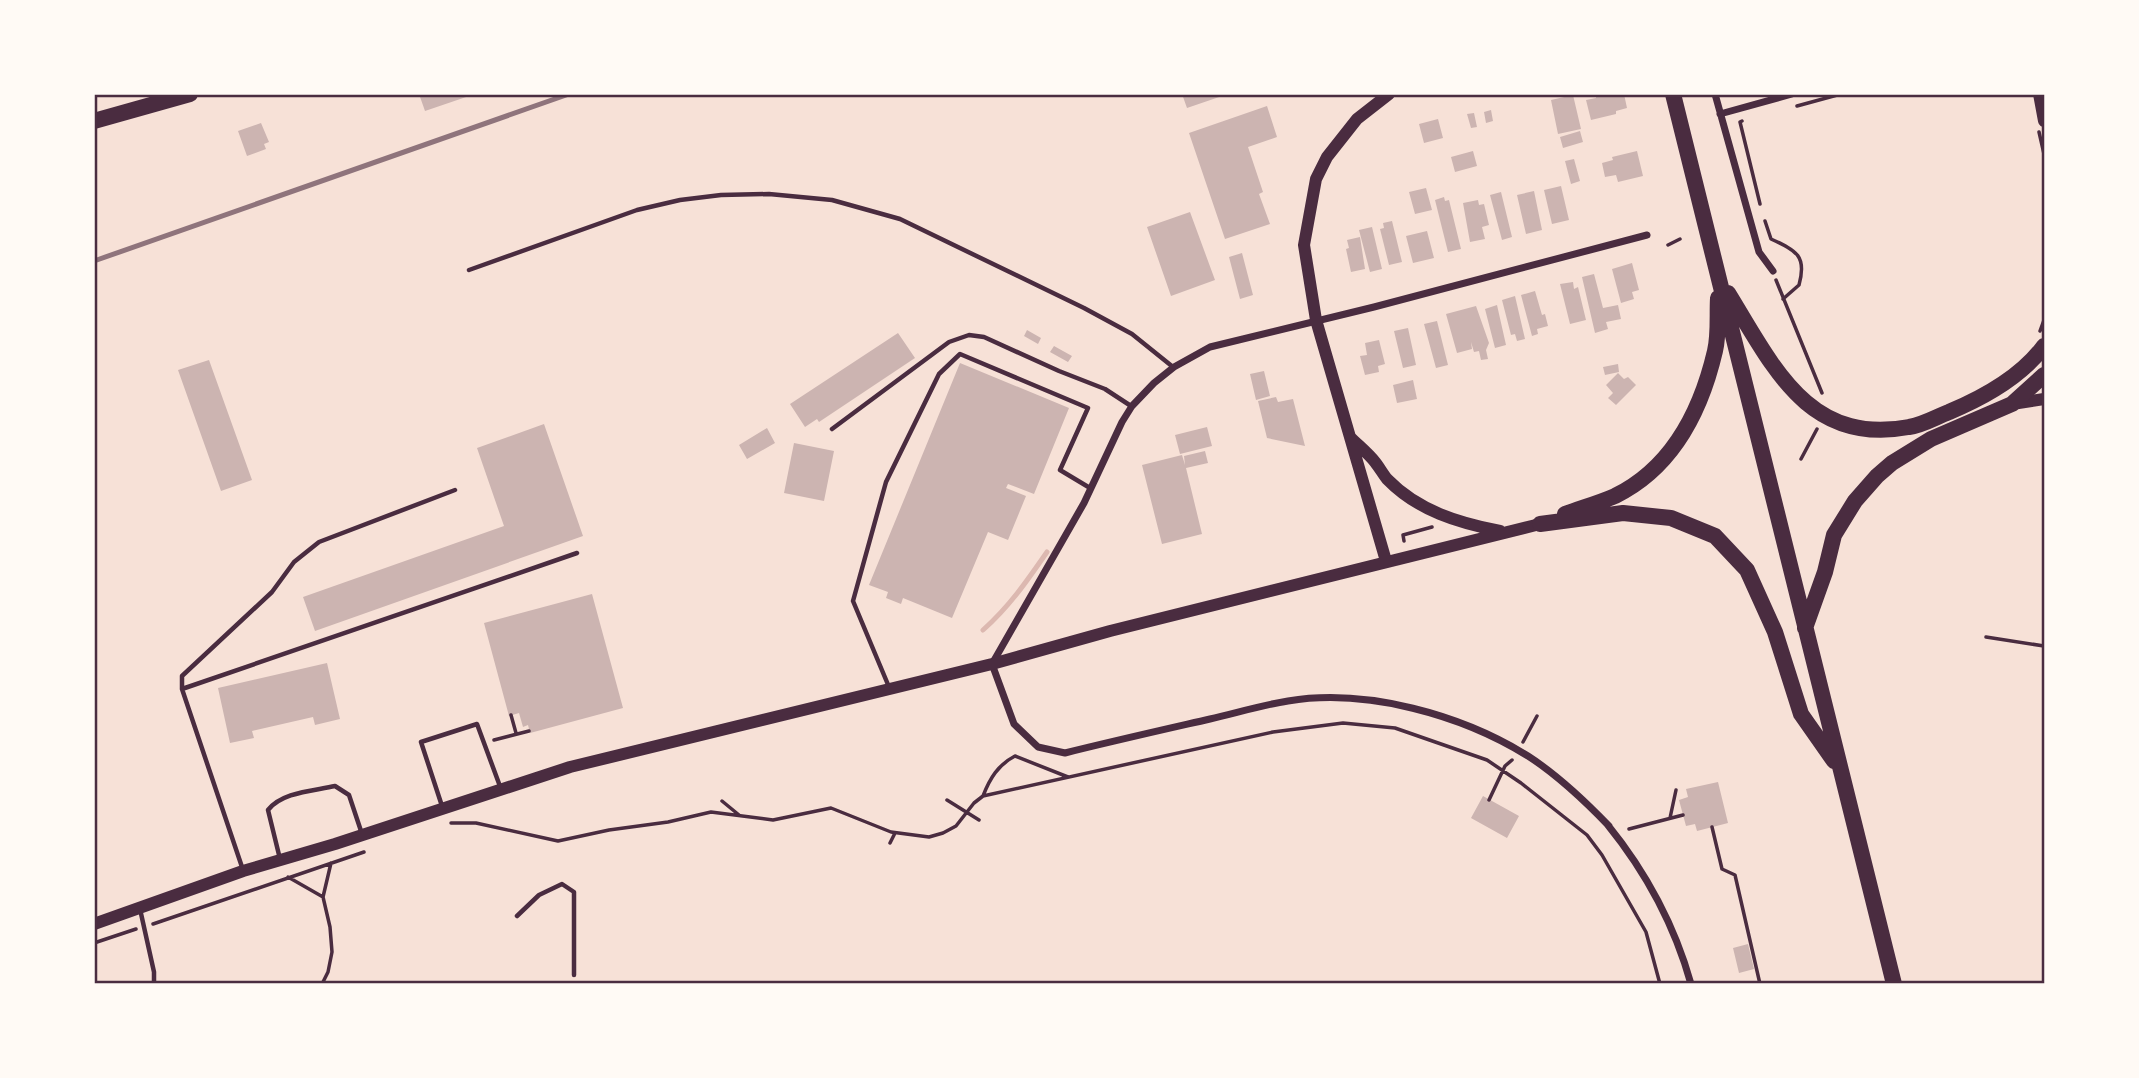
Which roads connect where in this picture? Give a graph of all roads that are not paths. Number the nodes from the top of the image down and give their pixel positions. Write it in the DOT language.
graph roads {
  1 [pos="190,94"];
  2 [pos="1389,94"];
  3 [pos="1674,94"];
  4 [pos="1716,94"];
  5 [pos="1792,94"];
  6 [pos="2039,94"];
  7 [pos="1720,114"];
  8 [pos="94,121"];
  9 [pos="2045,121"];
  10 [pos="1647,234"];
  11 [pos="470,270"];
  12 [pos="1773,271"];
  13 [pos="1719,279"];
  14 [pos="1316,320"];
  15 [pos="2042,339"];
  16 [pos="1174,367"];
  17 [pos="2045,375"];
  18 [pos="2045,400"];
  19 [pos="2012,404"];
  20 [pos="1132,406"];
  21 [pos="832,429"];
  22 [pos="1350,438"];
  23 [pos="1091,489"];
  24 [pos="455,490"];
  25 [pos="1539,524"];
  26 [pos="1504,532"];
  27 [pos="578,553"];
  28 [pos="1385,561"];
  29 [pos="1805,628"];
  30 [pos="992,664"];
  31 [pos="889,688"];
  32 [pos="182,689"];
  33 [pos="1842,772"];
  34 [pos="501,789"];
  35 [pos="442,809"];
  36 [pos="362,835"];
  37 [pos="280,860"];
  38 [pos="243,871"];
  39 [pos="139,908"];
  40 [pos="517,916"];
  41 [pos="94,924"];
  42 [pos="575,975"];
  43 [pos="154,984"];
  44 [pos="1691,984"];
  45 [pos="1894,984"];
  1 -- 8 [label="main road"];
  2 -- 14 [label="street"];
  3 -- 13 [label="main road"];
  4 -- 7 [label="street"];
  5 -- 7 [label="street"];
  6 -- 9 [label="street"];
  7 -- 12 [label="street"];
  10 -- 14 [label="street"];
  11 -- 16 [label="lane"];
  13 -- 15 [label="main road"];
  13 -- 25 [label="main road"];
  13 -- 29 [label="main road"];
  14 -- 16 [label="street"];
  14 -- 22 [label="street"];
  16 -- 20 [label="street"];
  17 -- 19 [label="main road"];
  18 -- 19 [label="street"];
  19 -- 29 [label="main road"];
  20 -- 21 [label="lane"];
  20 -- 23 [label="street"];
  22 -- 26 [label="street"];
  22 -- 28 [label="street"];
  23 -- 30 [label="street"];
  23 -- 31 [label="lane"];
  24 -- 32 [label="lane"];
  25 -- 26 [label="street"];
  25 -- 33 [label="main road"];
  26 -- 28 [label="street"];
  27 -- 32 [label="lane"];
  28 -- 30 [label="street"];
  29 -- 33 [label="main road"];
  30 -- 31 [label="street"];
  30 -- 44 [label="street"];
  31 -- 34 [label="street"];
  32 -- 38 [label="lane"];
  33 -- 45 [label="main road"];
  34 -- 35 [label="street"];
  34 -- 35 [label="lane"];
  35 -- 36 [label="street"];
  36 -- 37 [label="street"];
  36 -- 37 [label="lane"];
  37 -- 38 [label="street"];
  38 -- 39 [label="street"];
  39 -- 41 [label="street"];
  39 -- 43 [label="lane"];
  40 -- 42 [label="lane"];
}
